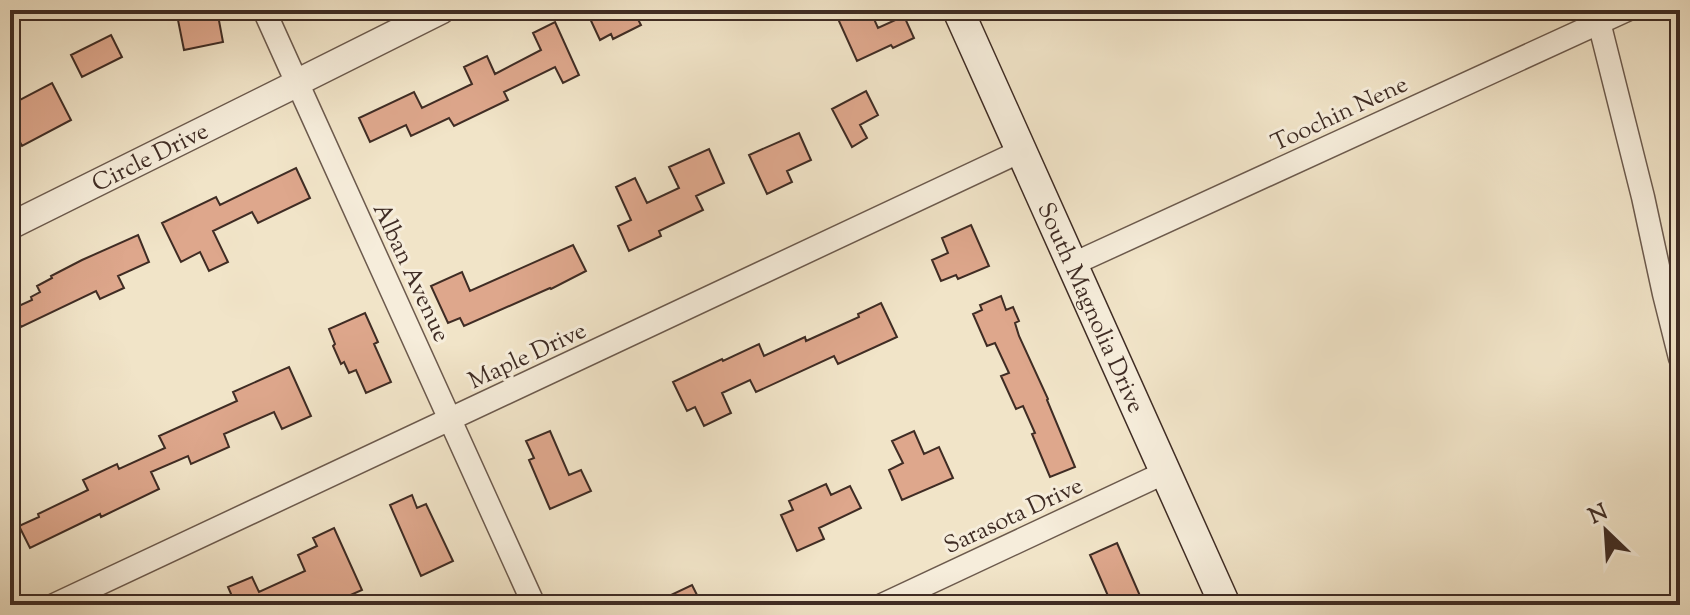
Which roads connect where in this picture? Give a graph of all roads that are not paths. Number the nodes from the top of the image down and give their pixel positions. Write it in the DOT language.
graph roads {
  1 [pos="264,10"];
  2 [pos="442,10"];
  3 [pos="958,10"];
  4 [pos="1627,10"];
  5 [pos="1599,22"];
  6 [pos="297,82"];
  7 [pos="1021,151"];
  8 [pos="10,226"];
  9 [pos="1073,264"];
  10 [pos="1680,358"];
  11 [pos="450,419"];
  12 [pos="1166,472"];
  13 [pos="54,605"];
  14 [pos="534,605"];
  15 [pos="882,605"];
  16 [pos="1225,605"];
  1 -- 6 [label="street, Alban Avenue"];
  2 -- 6 [label="street, Circle Drive"];
  3 -- 7 [label="main road, South Magnolia Drive"];
  4 -- 5 [label="street, Toochin Nene"];
  5 -- 9 [label="street, Toochin Nene"];
  5 -- 10 [label="street"];
  6 -- 8 [label="street, Circle Drive"];
  6 -- 11 [label="street, Alban Avenue"];
  7 -- 9 [label="main road, South Magnolia Drive"];
  7 -- 11 [label="street, Maple Drive"];
  9 -- 12 [label="main road, South Magnolia Drive"];
  11 -- 13 [label="street, Maple Drive"];
  11 -- 14 [label="street, Alban Avenue"];
  12 -- 15 [label="street, Sarasota Drive"];
  12 -- 16 [label="main road, South Magnolia Drive"];
}
